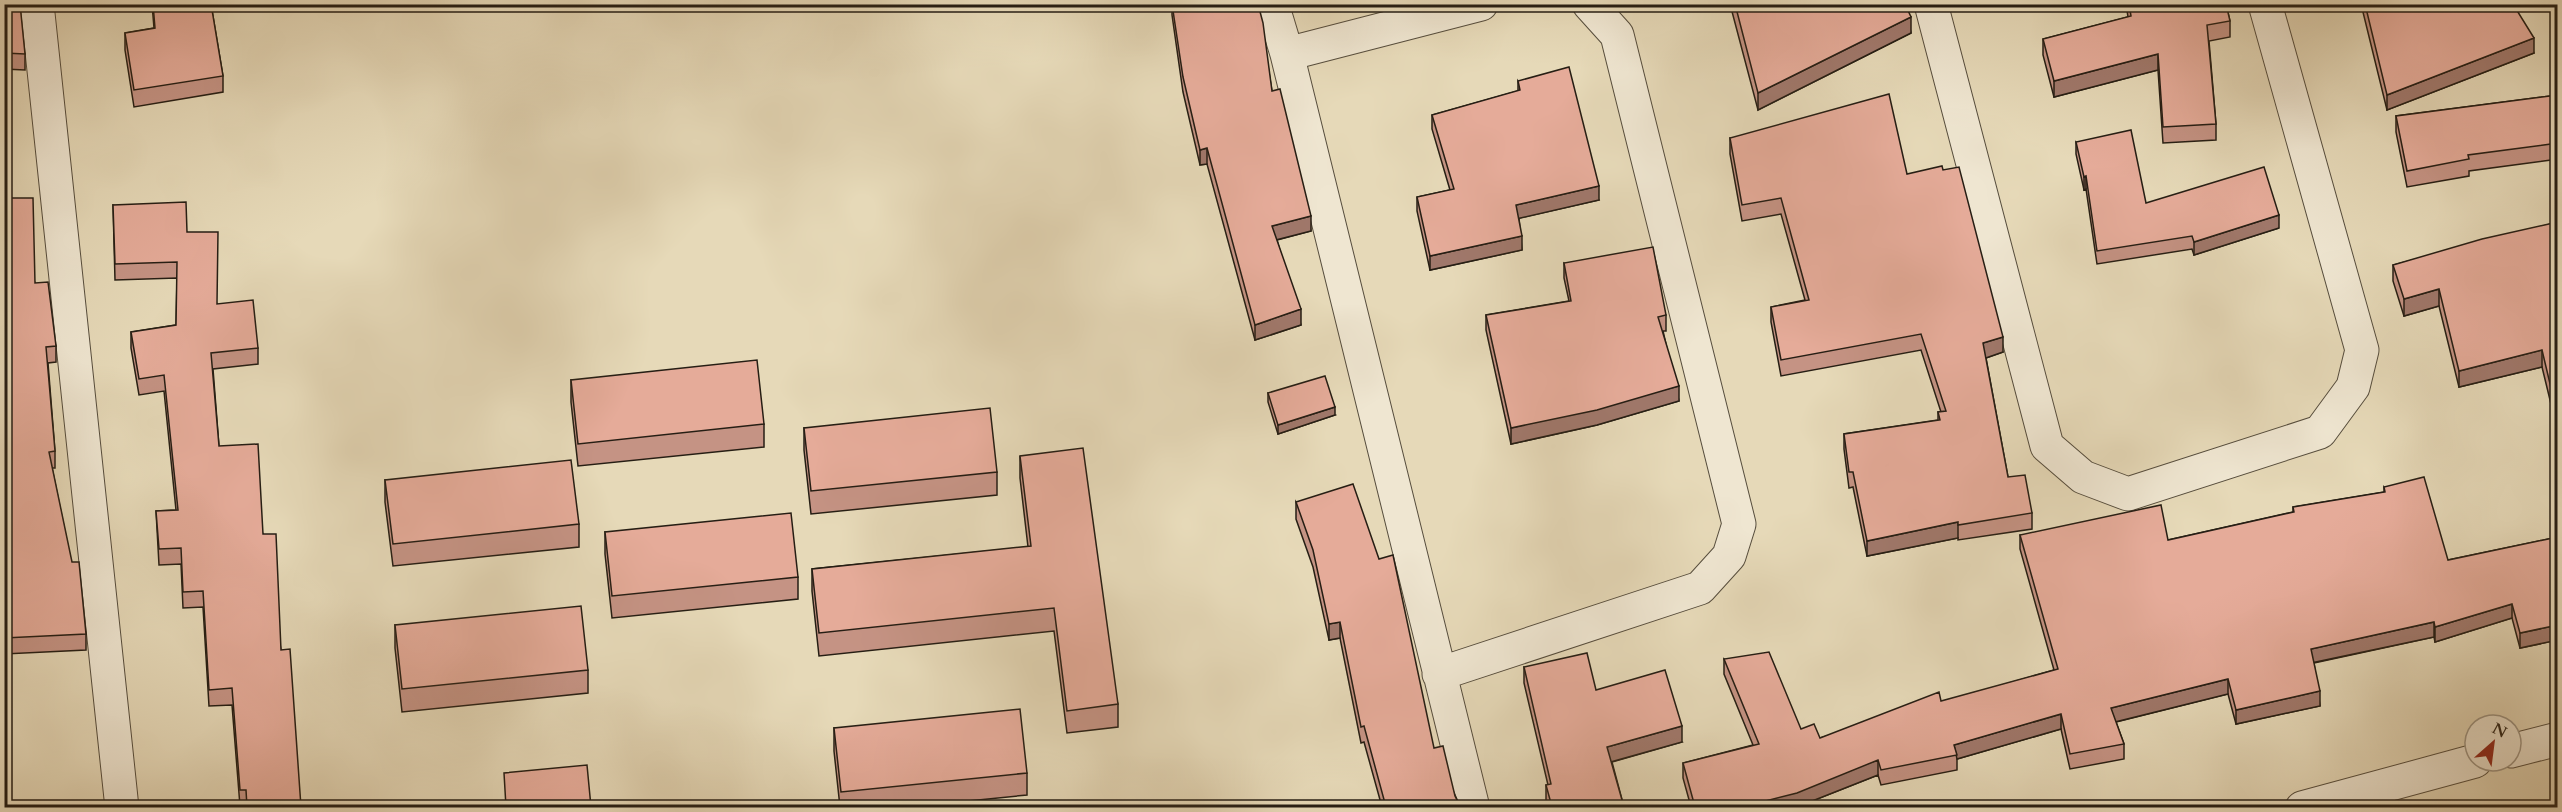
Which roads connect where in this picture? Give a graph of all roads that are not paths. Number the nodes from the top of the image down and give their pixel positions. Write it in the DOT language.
graph roads {
  1 [pos="37,4"];
  2 [pos="1272,4"];
  3 [pos="1481,4"];
  4 [pos="1589,4"];
  5 [pos="1931,4"];
  6 [pos="2265,4"];
  7 [pos="1287,54"];
  8 [pos="1439,674"];
  9 [pos="2558,739"];
  10 [pos="2523,749"];
  11 [pos="2463,764"];
  12 [pos="122,807"];
  13 [pos="1473,807"];
  14 [pos="2302,807"];
  1 -- 12 [label="street"];
  2 -- 7 [label="street"];
  3 -- 7 [label="street"];
  4 -- 8 [label="street"];
  5 -- 6 [label="street"];
  7 -- 8 [label="street"];
  8 -- 13 [label="street"];
  9 -- 10 [label="street"];
  11 -- 14 [label="street"];
}
